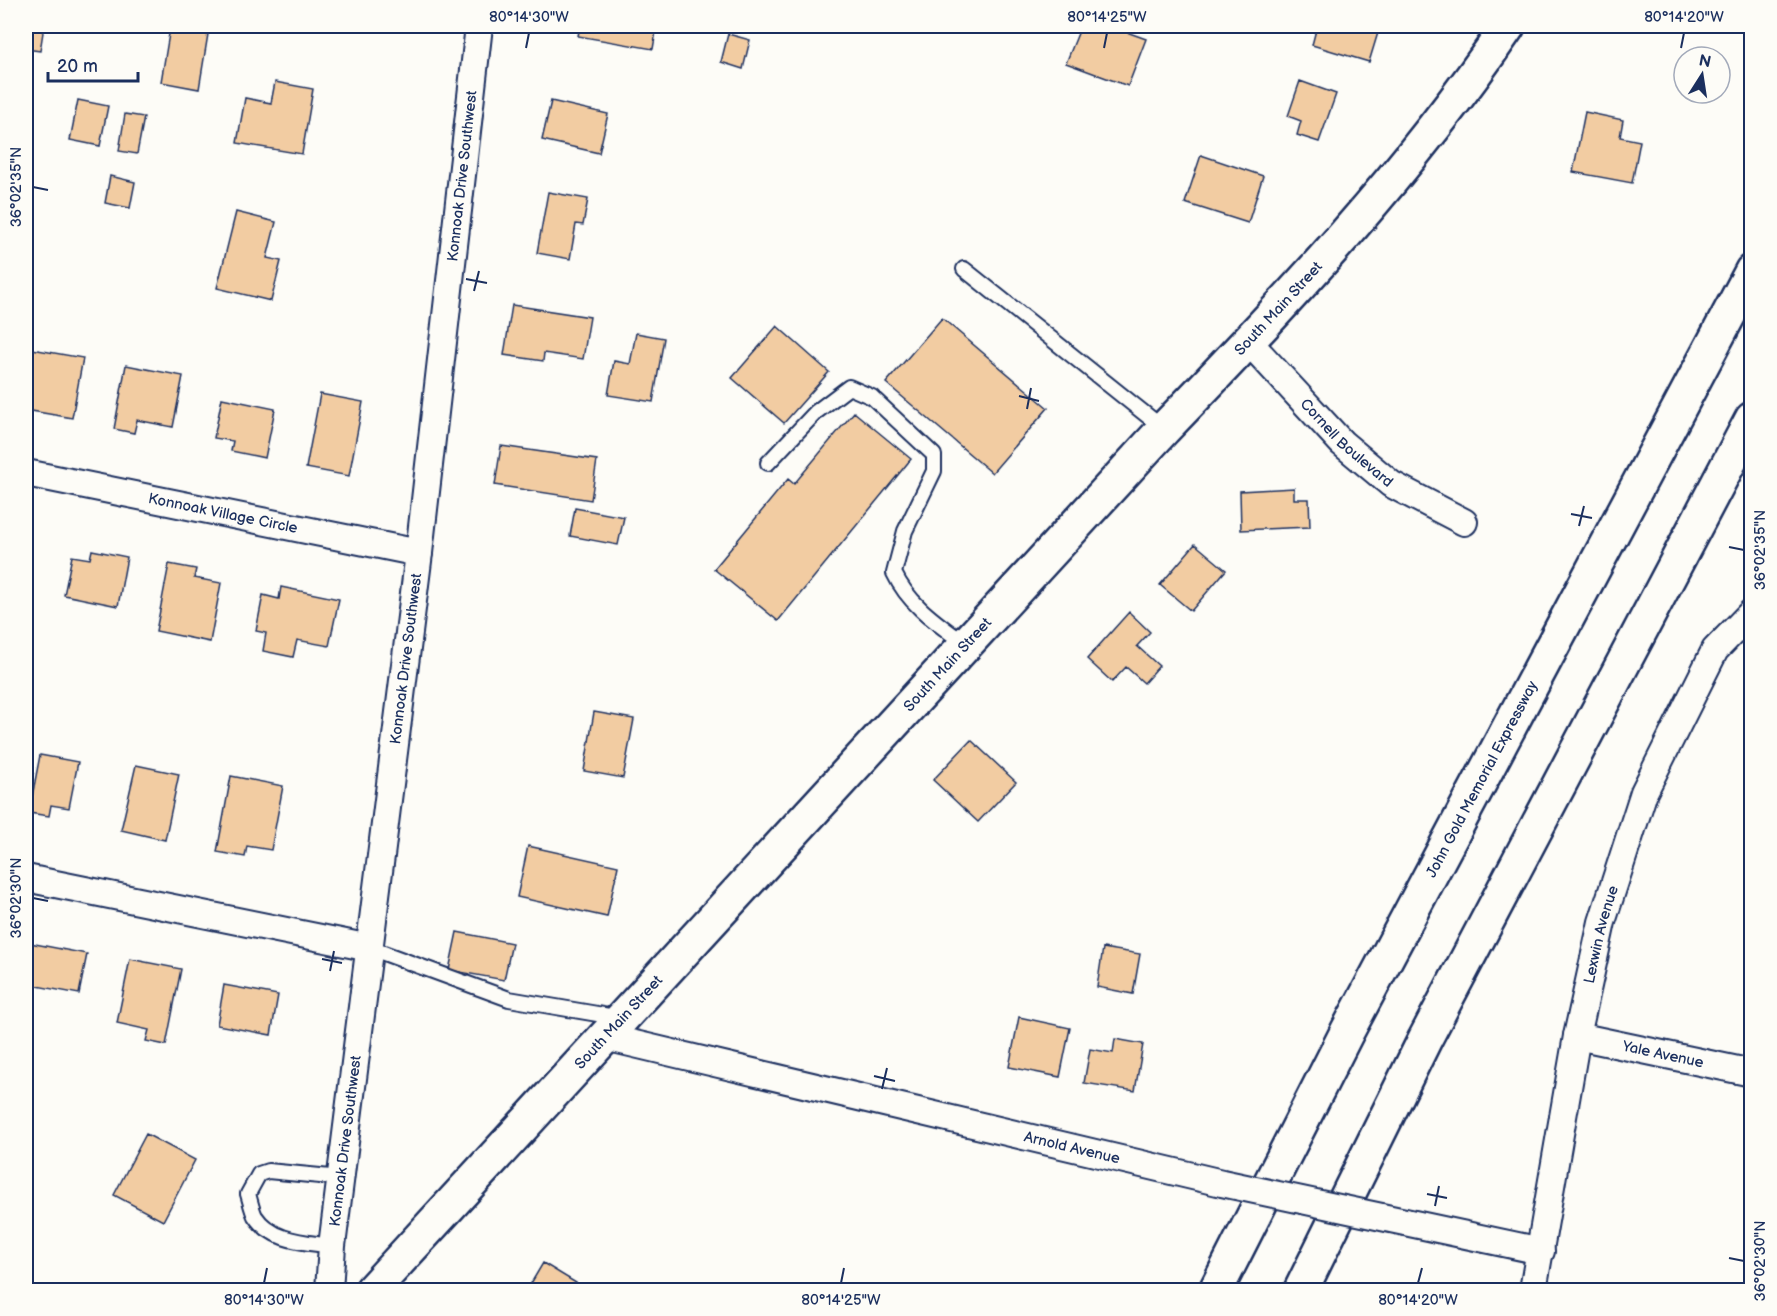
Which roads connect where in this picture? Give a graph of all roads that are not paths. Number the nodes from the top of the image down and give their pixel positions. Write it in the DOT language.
graph roads {
  1 [pos="479,26"];
  2 [pos="1508,26"];
  3 [pos="964,269"];
  4 [pos="1752,271"];
  5 [pos="1248,341"];
  6 [pos="1752,419"];
  7 [pos="1164,429"];
  8 [pos="768,463"];
  9 [pos="26,473"];
  10 [pos="1464,522"];
  11 [pos="419,553"];
  12 [pos="1752,612"];
  13 [pos="967,645"];
  14 [pos="26,878"];
  15 [pos="370,948"];
  16 [pos="613,1028"];
  17 [pos="1577,1036"];
  18 [pos="1752,1073"];
  19 [pos="341,1178"];
  20 [pos="332,1246"];
  21 [pos="1541,1251"];
  22 [pos="329,1290"];
  23 [pos="372,1290"];
  24 [pos="1216,1290"];
  25 [pos="1301,1290"];
  26 [pos="1533,1290"];
  1 -- 11 [label="street, Konnoak Drive Southwest"];
  2 -- 5 [label="main road, South Main Street"];
  3 -- 7 [label="lane"];
  4 -- 24 [label="main road, John Gold Memorial Expressway"];
  5 -- 7 [label="main road, South Main Street"];
  5 -- 10 [label="street, Cornell Boulevard"];
  6 -- 25 [label="main road"];
  7 -- 13 [label="main road, South Main Street"];
  8 -- 13 [label="lane"];
  9 -- 11 [label="street, Konnoak Village Circle"];
  11 -- 15 [label="street, Konnoak Drive Southwest"];
  12 -- 17 [label="street, Lexwin Avenue"];
  13 -- 16 [label="main road, South Main Street"];
  14 -- 15 [label="street"];
  15 -- 16 [label="lane"];
  15 -- 19 [label="street, Konnoak Drive Southwest"];
  16 -- 21 [label="street, Arnold Avenue, bridge"];
  16 -- 23 [label="main road, South Main Street"];
  17 -- 18 [label="street, Yale Avenue"];
  17 -- 21 [label="street, Lexwin Avenue"];
  19 -- 20 [label="street, Konnoak Drive Southwest"];
  19 -- 20 [label="lane"];
  20 -- 22 [label="street, Konnoak Drive Southwest"];
  21 -- 26 [label="street, Lexwin Avenue"];
}
